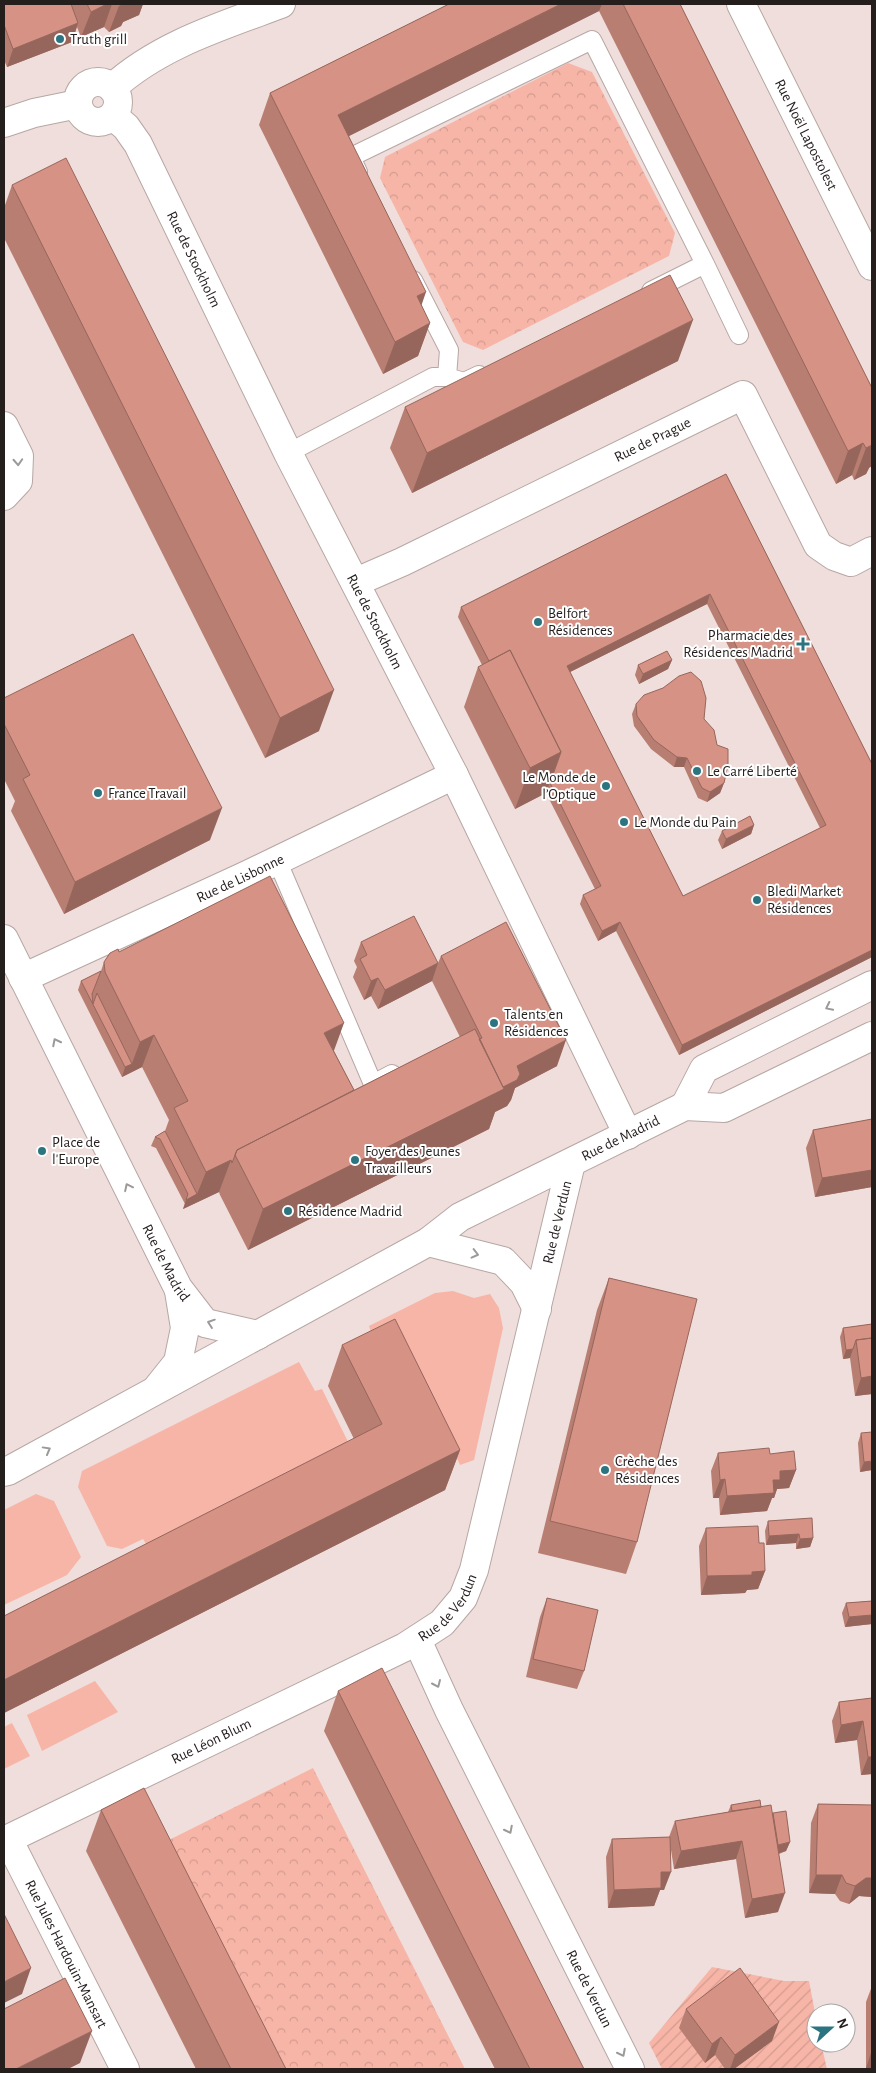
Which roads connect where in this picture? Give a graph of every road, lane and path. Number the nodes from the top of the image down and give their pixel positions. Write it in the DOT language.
graph roads {
  1 [pos="281,4"];
  2 [pos="741,4"];
  3 [pos="112,88"];
  4 [pos="78,104"];
  5 [pos="113,116"];
  6 [pos="4,123"];
  7 [pos="364,184"];
  8 [pos="404,262"];
  9 [pos="705,264"];
  10 [pos="872,266"];
  11 [pos="635,298"];
  12 [pos="739,335"];
  13 [pos="498,366"];
  14 [pos="448,377"];
  15 [pos="4,426"];
  16 [pos="288,453"];
  17 [pos="4,496"];
  18 [pos="872,552"];
  19 [pos="356,582"];
  20 [pos="454,775"];
  21 [pos="277,860"];
  22 [pos="4,939"];
  23 [pos="23,978"];
  24 [pos="872,985"];
  25 [pos="872,1036"];
  26 [pos="405,1068"];
  27 [pos="684,1106"];
  28 [pos="628,1135"];
  29 [pos="572,1163"];
  30 [pos="428,1242"];
  31 [pos="178,1288"];
  32 [pos="537,1308"];
  33 [pos="258,1335"];
  34 [pos="154,1392"];
  35 [pos="4,1472"];
  36 [pos="417,1640"];
  37 [pos="6,1840"];
  38 [pos="125,2069"];
  39 [pos="630,2069"];
  1 -- 3 [label="street"];
  2 -- 10 [label="street, Rue Noël Lapostolest"];
  3 -- 4 [label="street"];
  3 -- 5 [label="street"];
  4 -- 5 [label="street"];
  4 -- 6 [label="street"];
  5 -- 16 [label="street, Rue de Stockholm"];
  7 -- 9 [label="lane"];
  8 -- 14 [label="lane"];
  9 -- 11 [label="lane"];
  9 -- 12 [label="lane"];
  13 -- 14 [label="lane"];
  14 -- 16 [label="lane"];
  15 -- 17 [label="street, one-way"];
  16 -- 19 [label="street, Rue de Stockholm"];
  18 -- 19 [label="street, Rue de Prague"];
  19 -- 20 [label="street, Rue de Stockholm"];
  20 -- 21 [label="street, Rue de Lisbonne"];
  20 -- 28 [label="street, Rue de Stockholm"];
  21 -- 23 [label="street, Rue de Lisbonne"];
  21 -- 26 [label="lane"];
  22 -- 23 [label="street"];
  31 -- 23 [label="street, Rue de Madrid, one-way"];
  24 -- 27 [label="street, one-way"];
  25 -- 27 [label="street"];
  27 -- 28 [label="street, Rue de Madrid"];
  28 -- 29 [label="street, Rue de Madrid"];
  29 -- 30 [label="street, Rue de Madrid"];
  29 -- 32 [label="street, Rue de Verdun"];
  30 -- 32 [label="street, one-way"];
  30 -- 33 [label="street, Rue de Madrid"];
  33 -- 31 [label="street, Rue de Madrid, one-way"];
  31 -- 34 [label="street"];
  32 -- 36 [label="street, Rue de Verdun"];
  33 -- 34 [label="street"];
  35 -- 34 [label="street, one-way"];
  36 -- 37 [label="street, Rue Léon Blum"];
  36 -- 39 [label="street, Rue de Verdun, one-way"];
  37 -- 38 [label="street, Rue Jules Hardouin-Mansart"];
}
